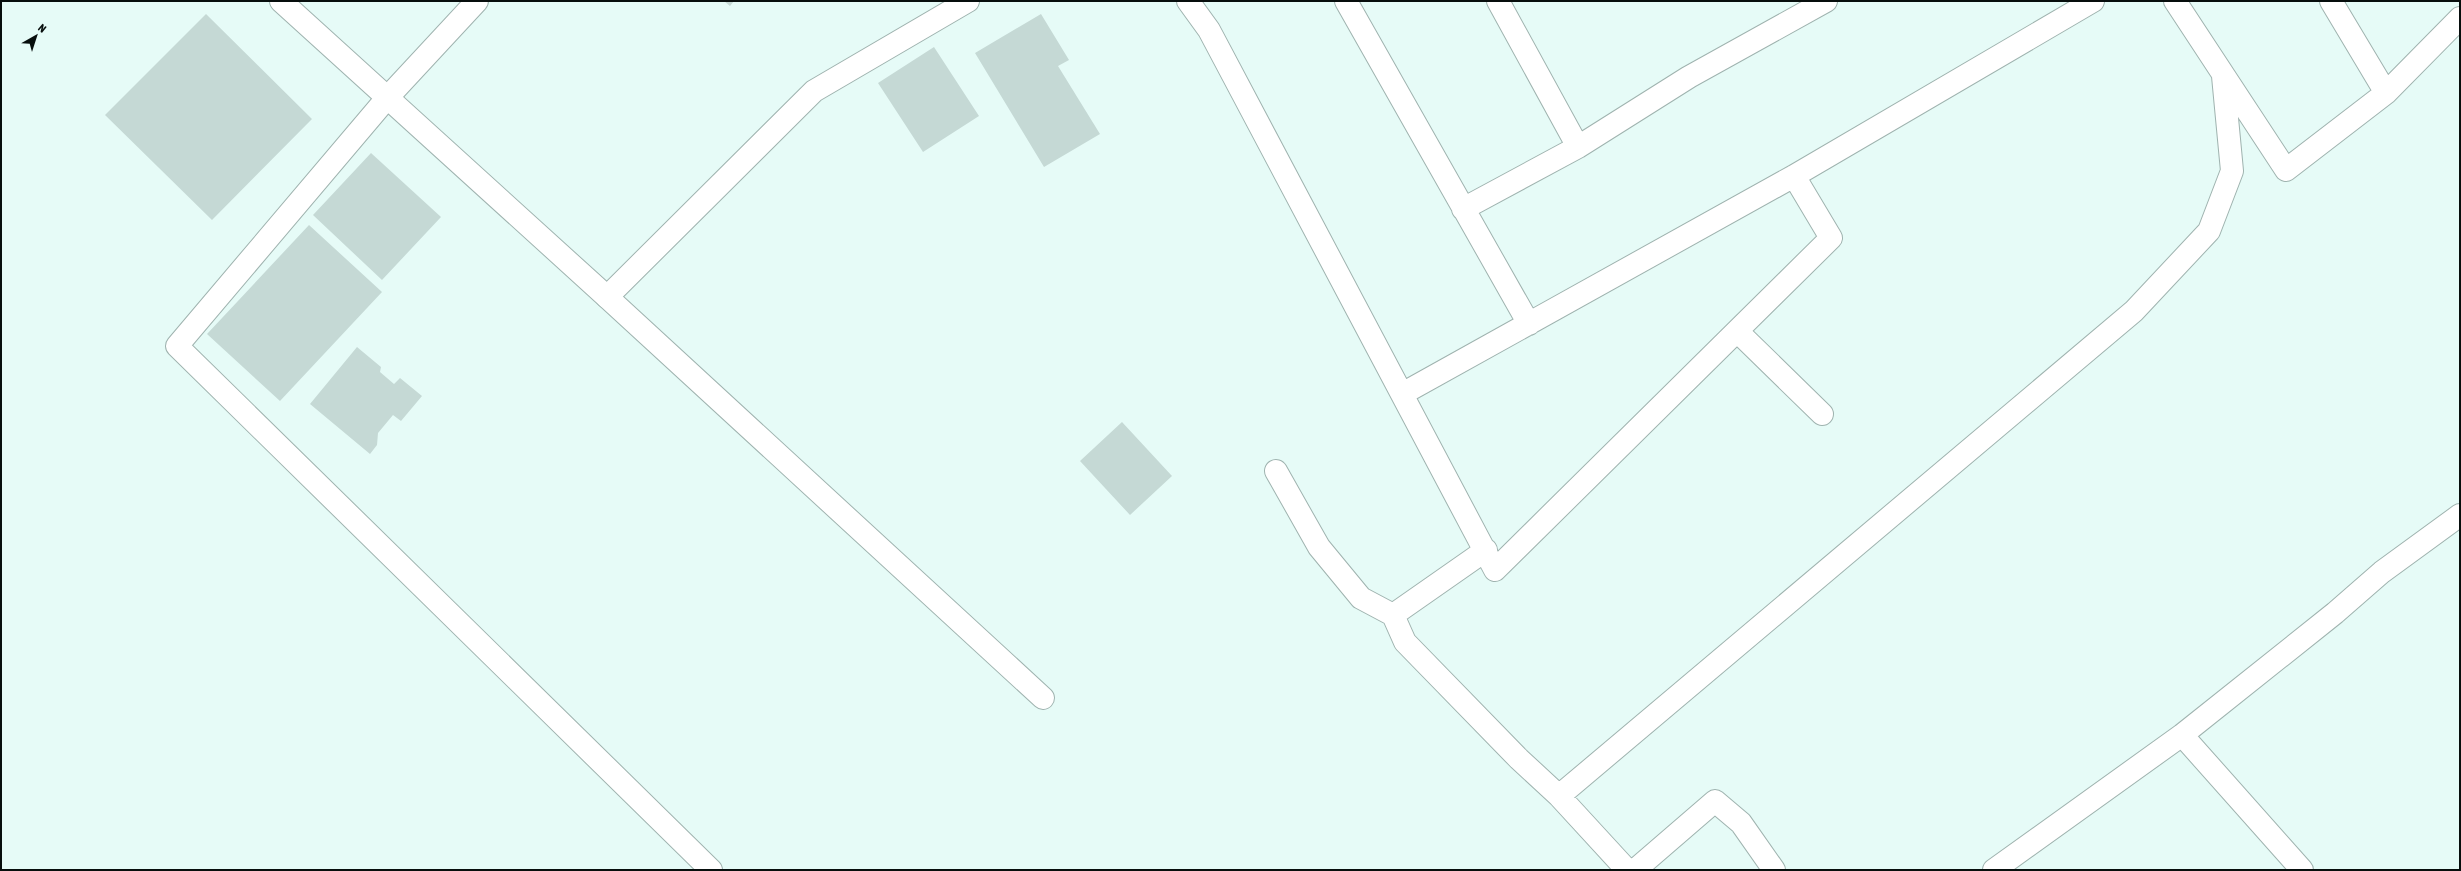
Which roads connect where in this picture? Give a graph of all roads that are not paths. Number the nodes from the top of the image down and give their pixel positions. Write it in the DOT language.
graph roads {
  1 [pos="281,1"];
  2 [pos="477,1"];
  3 [pos="968,1"];
  4 [pos="1188,1"];
  5 [pos="1346,1"];
  6 [pos="1498,1"];
  7 [pos="1826,1"];
  8 [pos="2093,1"];
  9 [pos="2175,1"];
  10 [pos="2331,1"];
  11 [pos="2460,18"];
  12 [pos="2223,76"];
  13 [pos="2386,93"];
  14 [pos="388,98"];
  15 [pos="1578,147"];
  16 [pos="1794,176"];
  17 [pos="1464,209"];
  18 [pos="607,297"];
  19 [pos="1529,324"];
  20 [pos="1737,331"];
  21 [pos="1402,394"];
  22 [pos="1822,414"];
  23 [pos="1276,471"];
  24 [pos="2460,515"];
  25 [pos="1486,550"];
  26 [pos="1393,615"];
  27 [pos="1043,698"];
  28 [pos="2182,735"];
  29 [pos="1559,796"];
  30 [pos="711,870"];
  31 [pos="1627,870"];
  32 [pos="1635,870"];
  33 [pos="1774,870"];
  34 [pos="1994,870"];
  35 [pos="2302,870"];
  1 -- 14 [label="street"];
  2 -- 14 [label="street"];
  3 -- 18 [label="street"];
  4 -- 21 [label="street"];
  5 -- 17 [label="street"];
  6 -- 15 [label="street"];
  7 -- 15 [label="street"];
  8 -- 16 [label="street"];
  9 -- 12 [label="street"];
  10 -- 13 [label="street"];
  11 -- 13 [label="street"];
  12 -- 13 [label="street"];
  12 -- 29 [label="street"];
  14 -- 18 [label="street"];
  14 -- 30 [label="street"];
  15 -- 17 [label="street"];
  16 -- 19 [label="street"];
  16 -- 20 [label="street"];
  17 -- 19 [label="street"];
  18 -- 27 [label="street"];
  19 -- 21 [label="street"];
  20 -- 22 [label="street"];
  20 -- 25 [label="street"];
  21 -- 25 [label="street"];
  23 -- 26 [label="street"];
  24 -- 28 [label="street"];
  25 -- 26 [label="street"];
  26 -- 29 [label="street"];
  28 -- 34 [label="street"];
  28 -- 35 [label="street"];
  29 -- 31 [label="street"];
  32 -- 33 [label="street"];
}
